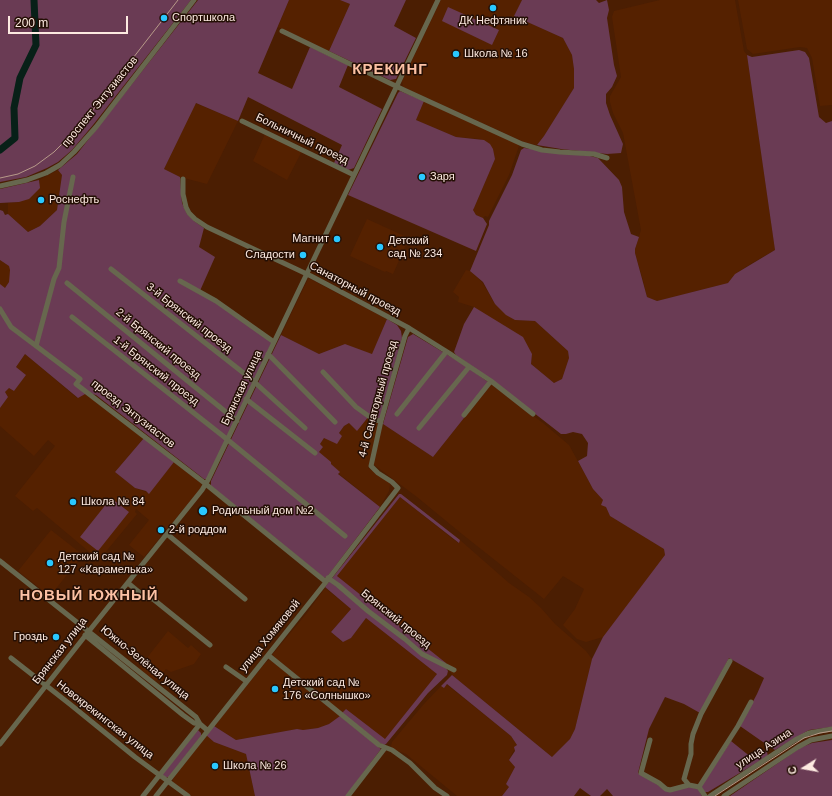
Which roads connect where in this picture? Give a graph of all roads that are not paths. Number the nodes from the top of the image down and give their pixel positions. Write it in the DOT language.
graph roads {
  1 [pos="194,0"];
  2 [pos="438,0"];
  3 [pos="282,31"];
  4 [pos="397,86"];
  5 [pos="242,121"];
  6 [pos="607,158"];
  7 [pos="354,174"];
  8 [pos="73,178"];
  9 [pos="183,179"];
  10 [pos="0,186"];
  11 [pos="111,269"];
  12 [pos="307,274"];
  13 [pos="180,281"];
  14 [pos="67,283"];
  15 [pos="0,309"];
  16 [pos="72,317"];
  17 [pos="409,328"];
  18 [pos="274,342"];
  19 [pos="36,346"];
  20 [pos="446,352"];
  21 [pos="268,354"];
  22 [pos="469,367"];
  23 [pos="323,372"];
  24 [pos="491,381"];
  25 [pos="254,383"];
  26 [pos="246,399"];
  27 [pos="397,414"];
  28 [pos="533,414"];
  29 [pos="464,415"];
  30 [pos="237,421"];
  31 [pos="381,421"];
  32 [pos="335,422"];
  33 [pos="305,428"];
  34 [pos="419,428"];
  35 [pos="228,440"];
  36 [pos="315,453"];
  37 [pos="206,484"];
  38 [pos="398,488"];
  39 [pos="167,534"];
  40 [pos="345,536"];
  41 [pos="0,561"];
  42 [pos="327,580"];
  43 [pos="128,583"];
  44 [pos="245,599"];
  45 [pos="89,630"];
  46 [pos="85,635"];
  47 [pos="210,646"];
  48 [pos="268,655"];
  49 [pos="11,658"];
  50 [pos="730,661"];
  51 [pos="226,666"];
  52 [pos="454,670"];
  53 [pos="246,681"];
  54 [pos="46,686"];
  55 [pos="752,702"];
  56 [pos="200,724"];
  57 [pos="832,729"];
  58 [pos="206,731"];
  59 [pos="832,736"];
  60 [pos="650,740"];
  61 [pos="0,744"];
  62 [pos="386,748"];
  63 [pos="160,775"];
  64 [pos="168,781"];
  65 [pos="689,786"];
  66 [pos="699,787"];
  67 [pos="143,796"];
  68 [pos="156,796"];
  69 [pos="188,796"];
  70 [pos="348,796"];
  71 [pos="447,796"];
  72 [pos="705,796"];
  73 [pos="710,796"];
  74 [pos="724,796"];
  1 -- 10 [label="street, проспект Энтузиастов"];
  2 -- 4 [label="street, Брянская улица"];
  3 -- 4 [label="street"];
  4 -- 6 [label="street"];
  4 -- 7 [label="street, Брянская улица"];
  5 -- 7 [label="street, Больничный проезд"];
  7 -- 12 [label="street, Брянская улица"];
  8 -- 19 [label="street"];
  9 -- 12 [label="street, Санаторный проезд"];
  11 -- 25 [label="street, 3-й Брянский проезд"];
  12 -- 17 [label="street, Санаторный проезд"];
  12 -- 18 [label="street, Брянская улица"];
  13 -- 18 [label="street"];
  14 -- 30 [label="street, 2-й Брянский проезд"];
  15 -- 19 [label="street"];
  16 -- 35 [label="street, 1-й Брянский проезд"];
  17 -- 20 [label="street, Санаторный проезд"];
  17 -- 31 [label="street, 4-й Санаторный проезд"];
  18 -- 21 [label="street, Брянская улица"];
  19 -- 37 [label="street, проезд Энтузиастов"];
  20 -- 22 [label="street, Санаторный проезд"];
  20 -- 27 [label="street"];
  21 -- 25 [label="street, Брянская улица"];
  21 -- 32 [label="street"];
  22 -- 24 [label="street, Санаторный проезд"];
  22 -- 34 [label="street"];
  23 -- 31 [label="street"];
  24 -- 28 [label="street, Санаторный проезд"];
  24 -- 29 [label="street"];
  25 -- 26 [label="street, Брянская улица"];
  25 -- 33 [label="street, 3-й Брянский проезд"];
  26 -- 30 [label="street, Брянская улица"];
  26 -- 36 [label="street"];
  30 -- 35 [label="street, Брянская улица"];
  31 -- 38 [label="street, 4-й Санаторный проезд"];
  35 -- 37 [label="street, Брянская улица"];
  35 -- 40 [label="street, 1-й Брянский проезд"];
  37 -- 39 [label="street, Брянская улица"];
  37 -- 42 [label="street, Брянский проезд"];
  38 -- 42 [label="street, улица Хомяковой"];
  39 -- 43 [label="street, Брянская улица"];
  39 -- 44 [label="street"];
  41 -- 45 [label="street, Южно-Зелёная улица"];
  42 -- 48 [label="street, улица Хомяковой"];
  42 -- 52 [label="street, Брянский проезд"];
  43 -- 45 [label="street, Брянская улица"];
  43 -- 47 [label="street"];
  45 -- 46 [label="street, Брянская улица"];
  45 -- 56 [label="street, Южно-Зелёная улица"];
  46 -- 54 [label="street, Брянская улица"];
  46 -- 56 [label="street, Южно-Зелёная улица"];
  48 -- 53 [label="street, улица Хомяковой"];
  48 -- 62 [label="street"];
  49 -- 54 [label="street, Новокрекингская улица"];
  50 -- 65 [label="street"];
  51 -- 53 [label="street"];
  53 -- 58 [label="street, улица Хомяковой"];
  54 -- 61 [label="street, Брянская улица"];
  54 -- 63 [label="street, Новокрекингская улица"];
  55 -- 66 [label="street"];
  56 -- 58 [label="street, Южно-Зелёная улица"];
  56 -- 63 [label="street"];
  57 -- 73 [label="street, улица Азина"];
  58 -- 64 [label="street, улица Хомяковой"];
  59 -- 74 [label="street, улица Азина"];
  60 -- 65 [label="street"];
  62 -- 70 [label="street"];
  62 -- 71 [label="street"];
  63 -- 64 [label="street, Новокрекингская улица"];
  63 -- 67 [label="street"];
  64 -- 68 [label="street, улица Хомяковой"];
  64 -- 69 [label="street, Новокрекингская улица"];
  65 -- 66 [label="street"];
  66 -- 72 [label="street"];
}
